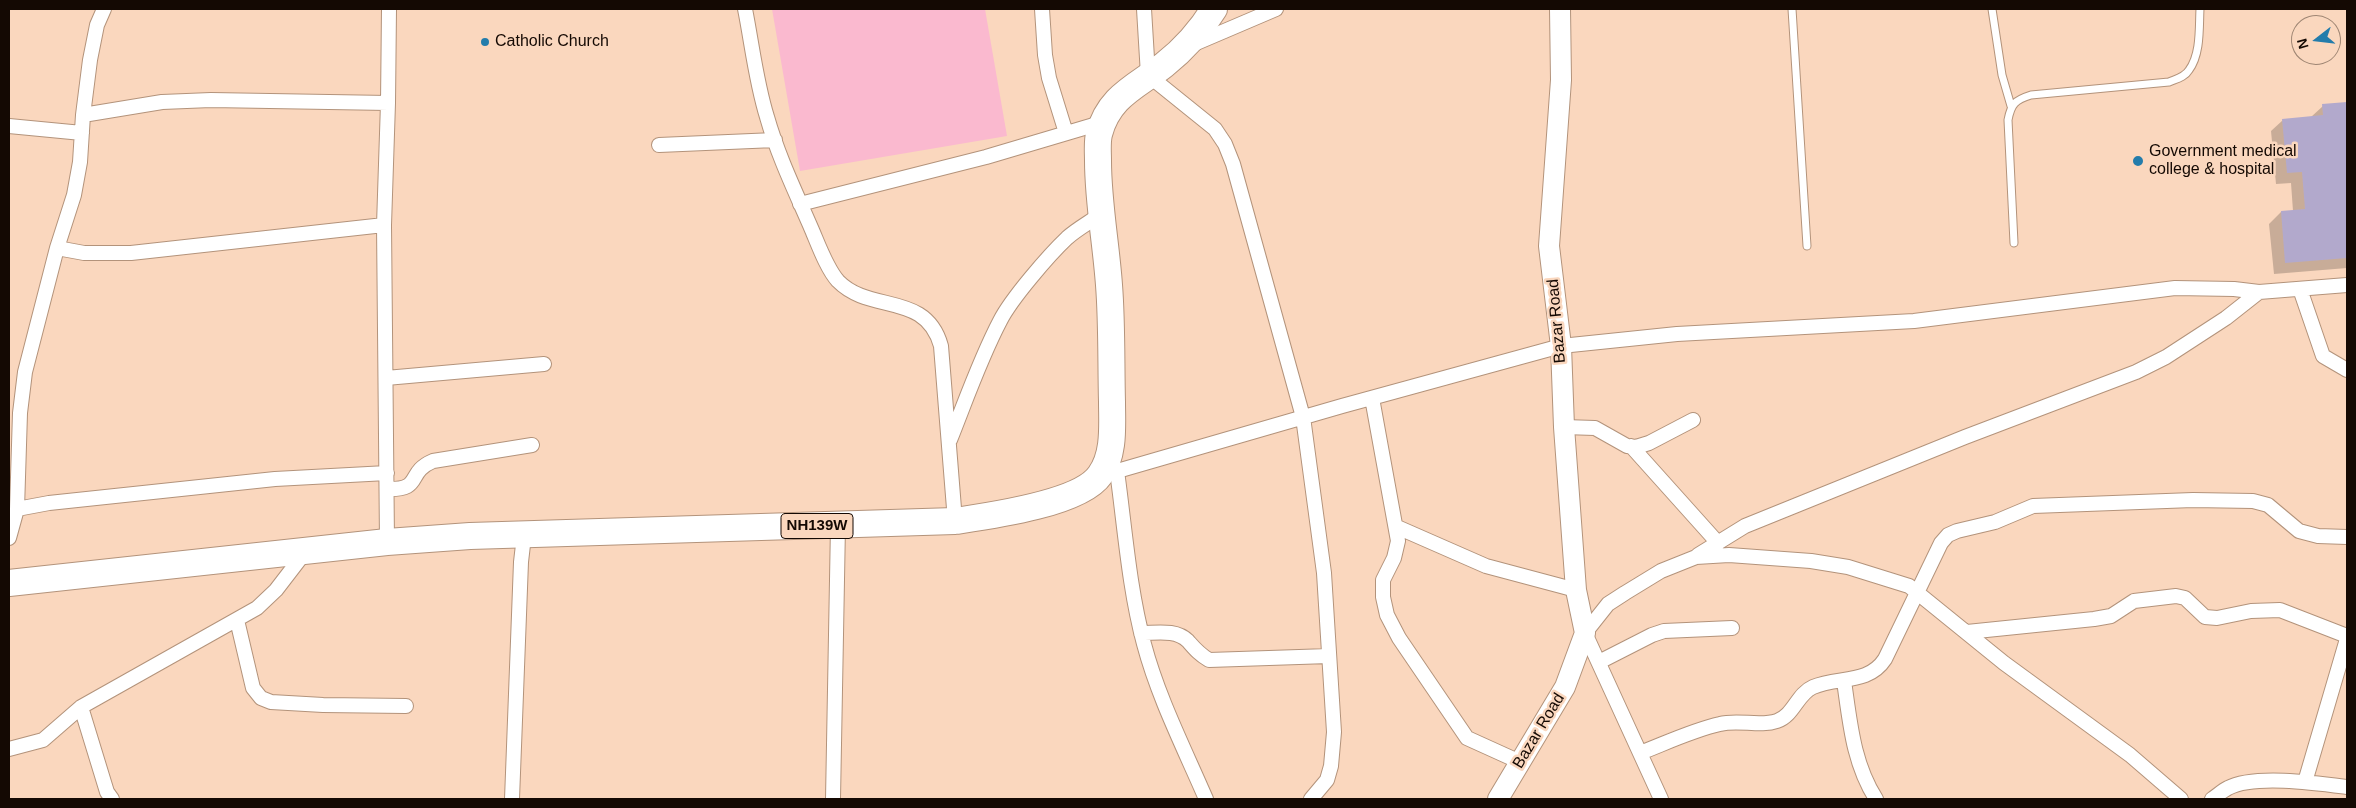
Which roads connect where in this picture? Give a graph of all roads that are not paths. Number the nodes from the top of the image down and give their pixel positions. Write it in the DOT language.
graph roads {
  1 [pos="104,9"];
  2 [pos="389,9"];
  3 [pos="744,9"];
  4 [pos="1042,9"];
  5 [pos="1144,9"];
  6 [pos="1214,9"];
  7 [pos="1276,9"];
  8 [pos="1560,9"];
  9 [pos="1792,9"];
  10 [pos="1992,9"];
  11 [pos="2200,9"];
  12 [pos="1179,50"];
  13 [pos="1148,75"];
  14 [pos="388,103"];
  15 [pos="2011,106"];
  16 [pos="83,115"];
  17 [pos="1104,122"];
  18 [pos="9,126"];
  19 [pos="82,133"];
  20 [pos="1066,133"];
  21 [pos="775,140"];
  22 [pos="659,145"];
  23 [pos="800,204"];
  24 [pos="1101,214"];
  25 [pos="384,225"];
  26 [pos="2014,243"];
  27 [pos="1807,246"];
  28 [pos="57,248"];
  29 [pos="2347,285"];
  30 [pos="2300,289"];
  31 [pos="2260,292"];
  32 [pos="1561,346"];
  33 [pos="544,364"];
  34 [pos="2347,370"];
  35 [pos="386,378"];
  36 [pos="1372,398"];
  37 [pos="15,406"];
  38 [pos="1303,417"];
  39 [pos="1693,420"];
  40 [pos="1564,427"];
  41 [pos="949,443"];
  42 [pos="532,445"];
  43 [pos="1631,446"];
  44 [pos="387,473"];
  45 [pos="1109,474"];
  46 [pos="387,489"];
  47 [pos="17,509"];
  48 [pos="955,521"];
  49 [pos="838,525"];
  50 [pos="1397,527"];
  51 [pos="524,536"];
  52 [pos="2347,537"];
  53 [pos="9,538"];
  54 [pos="387,542"];
  55 [pos="1718,543"];
  56 [pos="306,550"];
  57 [pos="1696,557"];
  58 [pos="9,583"];
  59 [pos="1576,590"];
  60 [pos="1917,592"];
  61 [pos="236,620"];
  62 [pos="1732,628"];
  63 [pos="1967,632"];
  64 [pos="1142,633"];
  65 [pos="1586,633"];
  66 [pos="2347,637"];
  67 [pos="1329,656"];
  68 [pos="1599,662"];
  69 [pos="1844,680"];
  70 [pos="406,706"];
  71 [pos="81,707"];
  72 [pos="9,750"];
  73 [pos="1640,753"];
  74 [pos="1520,762"];
  75 [pos="1327,780"];
  76 [pos="2305,782"];
  77 [pos="2347,787"];
  78 [pos="112,799"];
  79 [pos="512,799"];
  80 [pos="833,799"];
  81 [pos="1206,799"];
  82 [pos="1311,799"];
  83 [pos="1326,799"];
  84 [pos="1498,799"];
  85 [pos="1661,799"];
  86 [pos="1876,799"];
  87 [pos="2182,799"];
  88 [pos="2212,799"];
  1 -- 16 [label="street"];
  2 -- 14 [label="street"];
  3 -- 21 [label="street"];
  4 -- 20 [label="street"];
  5 -- 13 [label="street"];
  6 -- 12 [label="highway"];
  7 -- 12 [label="street"];
  8 -- 32 [label="street, Bazar Road"];
  9 -- 27 [label="lane"];
  10 -- 15 [label="lane"];
  11 -- 15 [label="lane"];
  12 -- 13 [label="highway"];
  13 -- 17 [label="highway"];
  13 -- 38 [label="street"];
  14 -- 16 [label="street"];
  14 -- 25 [label="street"];
  15 -- 26 [label="lane"];
  16 -- 19 [label="street"];
  17 -- 20 [label="street"];
  17 -- 24 [label="highway"];
  18 -- 19 [label="street"];
  19 -- 28 [label="street"];
  20 -- 23 [label="street"];
  21 -- 22 [label="street"];
  21 -- 23 [label="street"];
  23 -- 41 [label="street"];
  24 -- 41 [label="street"];
  24 -- 45 [label="highway"];
  25 -- 28 [label="street"];
  25 -- 35 [label="street"];
  28 -- 37 [label="street"];
  29 -- 30 [label="street"];
  30 -- 31 [label="street"];
  30 -- 34 [label="street"];
  31 -- 32 [label="street"];
  31 -- 55 [label="street"];
  32 -- 36 [label="street"];
  32 -- 40 [label="street, Bazar Road"];
  33 -- 35 [label="street"];
  35 -- 44 [label="street"];
  36 -- 38 [label="street"];
  36 -- 50 [label="street"];
  37 -- 47 [label="street"];
  38 -- 45 [label="street"];
  38 -- 67 [label="street"];
  39 -- 43 [label="street"];
  40 -- 43 [label="street"];
  40 -- 59 [label="street, Bazar Road"];
  41 -- 48 [label="street"];
  42 -- 46 [label="street"];
  43 -- 55 [label="street"];
  44 -- 46 [label="street"];
  44 -- 47 [label="street"];
  45 -- 48 [label="highway, NH139W"];
  45 -- 64 [label="street"];
  46 -- 54 [label="street"];
  47 -- 53 [label="street"];
  48 -- 49 [label="highway, NH139W"];
  49 -- 51 [label="highway, NH139W"];
  49 -- 80 [label="street"];
  50 -- 59 [label="street"];
  50 -- 74 [label="street"];
  51 -- 54 [label="highway, NH139W"];
  51 -- 79 [label="street"];
  52 -- 60 [label="street"];
  54 -- 56 [label="highway, NH139W"];
  55 -- 57 [label="street"];
  56 -- 58 [label="highway, NH139W"];
  56 -- 61 [label="street"];
  57 -- 60 [label="street"];
  57 -- 65 [label="street"];
  59 -- 65 [label="street, Bazar Road"];
  60 -- 63 [label="street"];
  60 -- 69 [label="street"];
  61 -- 70 [label="street"];
  61 -- 71 [label="street"];
  62 -- 68 [label="street"];
  63 -- 66 [label="street"];
  63 -- 87 [label="street"];
  64 -- 67 [label="street"];
  64 -- 81 [label="street"];
  65 -- 68 [label="street, Bazar Road"];
  65 -- 74 [label="street, Bazar Road"];
  66 -- 76 [label="street"];
  67 -- 75 [label="street"];
  68 -- 73 [label="street, Bazar Road"];
  69 -- 73 [label="street"];
  69 -- 86 [label="street"];
  71 -- 72 [label="street"];
  71 -- 78 [label="street"];
  73 -- 85 [label="street, Bazar Road"];
  74 -- 84 [label="street, Bazar Road"];
  75 -- 82 [label="street"];
  75 -- 83 [label="street"];
  76 -- 77 [label="street"];
  76 -- 88 [label="street"];
}
